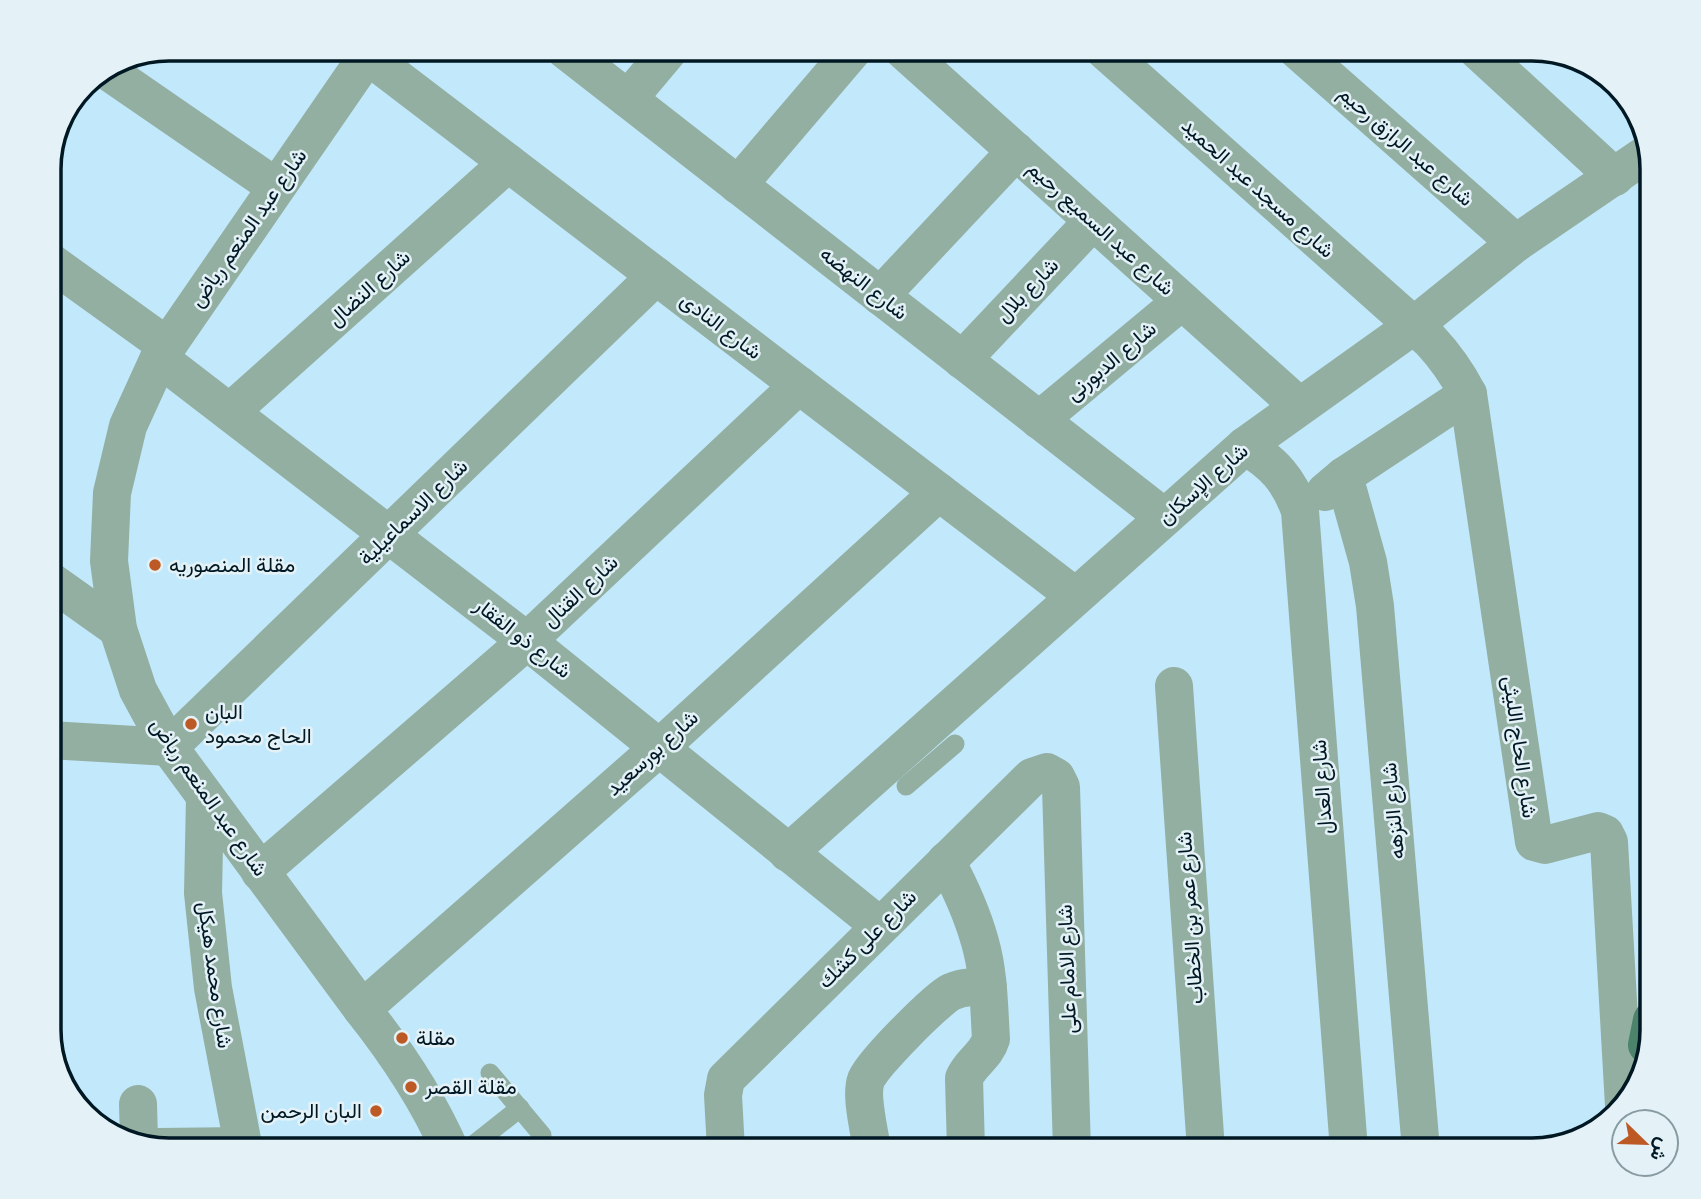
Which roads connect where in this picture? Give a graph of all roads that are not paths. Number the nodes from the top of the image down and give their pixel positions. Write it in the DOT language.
graph roads {
  1 [pos="364,61"];
  2 [pos="381,61"];
  3 [pos="579,61"];
  4 [pos="660,61"];
  5 [pos="844,61"];
  6 [pos="915,61"];
  7 [pos="1116,61"];
  8 [pos="1310,61"];
  9 [pos="1489,61"];
  10 [pos="115,76"];
  11 [pos="628,99"];
  12 [pos="1016,151"];
  13 [pos="1639,159"];
  14 [pos="508,163"];
  15 [pos="1615,177"];
  16 [pos="738,185"];
  17 [pos="276,187"];
  18 [pos="1093,221"];
  19 [pos="1516,243"];
  20 [pos="61,271"];
  21 [pos="656,276"];
  22 [pos="880,296"];
  23 [pos="1182,301"];
  24 [pos="1413,326"];
  25 [pos="163,352"];
  26 [pos="961,360"];
  27 [pos="799,385"];
  28 [pos="1468,394"];
  29 [pos="1299,406"];
  30 [pos="230,412"];
  31 [pos="1039,420"];
  32 [pos="1245,446"];
  33 [pos="1344,476"];
  34 [pos="939,492"];
  35 [pos="1300,511"];
  36 [pos="1164,517"];
  37 [pos="390,534"];
  38 [pos="61,589"];
  39 [pos="1075,596"];
  40 [pos="118,629"];
  41 [pos="527,641"];
  42 [pos="1174,686"];
  43 [pos="61,741"];
  44 [pos="943,741"];
  45 [pos="169,747"];
  46 [pos="659,748"];
  47 [pos="906,786"];
  48 [pos="1062,787"];
  49 [pos="205,797"];
  50 [pos="788,853"];
  51 [pos="947,861"];
  52 [pos="260,872"];
  53 [pos="880,926"];
  54 [pos="988,988"];
  55 [pos="362,1009"];
  56 [pos="490,1073"];
  57 [pos="1623,1088"];
  58 [pos="520,1108"];
  59 [pos="542,1135"];
  60 [pos="241,1138"];
  61 [pos="444,1138"];
  62 [pos="482,1138"];
  63 [pos="725,1138"];
  64 [pos="870,1138"];
  65 [pos="966,1138"];
  66 [pos="1072,1138"];
  67 [pos="1205,1138"];
  68 [pos="1348,1138"];
  69 [pos="1419,1138"];
  1 -- 17 [label="street, شارع عبد المنعم رياض"];
  2 -- 14 [label="street, شارع النادى"];
  3 -- 11 [label="street, شارع النهضه"];
  4 -- 11 [label="street"];
  5 -- 16 [label="street"];
  6 -- 12 [label="street, شارع عبد السميع رحيم"];
  7 -- 24 [label="street, شارع مسجد عبد الحميد"];
  8 -- 19 [label="street, شارع عبد الرازق رحيم"];
  9 -- 15 [label="street"];
  10 -- 17 [label="street"];
  11 -- 16 [label="street, شارع النهضه"];
  12 -- 18 [label="street, شارع عبد السميع رحيم"];
  12 -- 22 [label="street"];
  13 -- 15 [label="street, شارع الإسكان"];
  14 -- 21 [label="street, شارع النادى"];
  14 -- 30 [label="street, شارع النضال"];
  15 -- 19 [label="street, شارع الإسكان"];
  16 -- 22 [label="street, شارع النهضه"];
  17 -- 25 [label="street, شارع عبد المنعم رياض"];
  18 -- 23 [label="street, شارع عبد السميع رحيم"];
  18 -- 26 [label="street, شارع بلال"];
  19 -- 24 [label="street, شارع الإسكان"];
  20 -- 25 [label="street, شارع ذو الفقار"];
  21 -- 27 [label="street, شارع النادى"];
  21 -- 37 [label="street, شارع الاسماعيلية"];
  22 -- 26 [label="street, شارع النهضه"];
  23 -- 29 [label="street, شارع عبد السميع رحيم"];
  23 -- 31 [label="street, شارع الدبورنى"];
  24 -- 28 [label="street, شارع الحاج الليثى"];
  24 -- 29 [label="street, شارع الإسكان"];
  25 -- 30 [label="street, شارع ذو الفقار"];
  25 -- 40 [label="street, شارع عبد المنعم رياض"];
  26 -- 31 [label="street, شارع النهضه"];
  27 -- 34 [label="street, شارع النادى"];
  27 -- 41 [label="street, شارع القنال"];
  28 -- 33 [label="street"];
  28 -- 57 [label="street, شارع الحاج الليثى"];
  29 -- 32 [label="street, شارع الإسكان"];
  30 -- 37 [label="street, شارع ذو الفقار"];
  31 -- 36 [label="street, شارع النهضه"];
  32 -- 35 [label="street, شارع العدل"];
  32 -- 36 [label="street, شارع الإسكان"];
  33 -- 35 [label="street"];
  33 -- 69 [label="street, شارع النزهه"];
  34 -- 39 [label="street, شارع النادى"];
  34 -- 46 [label="street, شارع بورسعيد"];
  35 -- 68 [label="street, شارع العدل"];
  36 -- 39 [label="street, شارع الإسكان"];
  37 -- 41 [label="street, شارع ذو الفقار"];
  37 -- 45 [label="street, شارع الاسماعيلية"];
  38 -- 40 [label="street"];
  39 -- 44 [label="street, شارع الإسكان"];
  40 -- 45 [label="street, شارع عبد المنعم رياض"];
  41 -- 46 [label="street, شارع ذو الفقار"];
  41 -- 52 [label="street, شارع القنال"];
  42 -- 67 [label="street, شارع عمر بن الخطاب"];
  43 -- 45 [label="street"];
  44 -- 47 [label="lane"];
  44 -- 50 [label="street, شارع الإسكان"];
  45 -- 49 [label="street, شارع عبد المنعم رياض"];
  46 -- 50 [label="street, شارع ذو الفقار"];
  46 -- 55 [label="street, شارع بورسعيد"];
  48 -- 51 [label="street, شارع على كشك"];
  48 -- 66 [label="street, شارع الامام على"];
  49 -- 52 [label="street, شارع عبد المنعم رياض"];
  49 -- 60 [label="street, شارع محمد هيكل"];
  50 -- 53 [label="street, شارع ذو الفقار"];
  51 -- 53 [label="street, شارع على كشك"];
  51 -- 54 [label="street"];
  52 -- 55 [label="street, شارع عبد المنعم رياض"];
  53 -- 63 [label="street, شارع على كشك"];
  54 -- 64 [label="street"];
  54 -- 65 [label="street"];
  55 -- 61 [label="street, شارع عبد المنعم رياض"];
  56 -- 58 [label="lane"];
  58 -- 59 [label="lane"];
  58 -- 62 [label="lane"];
}
